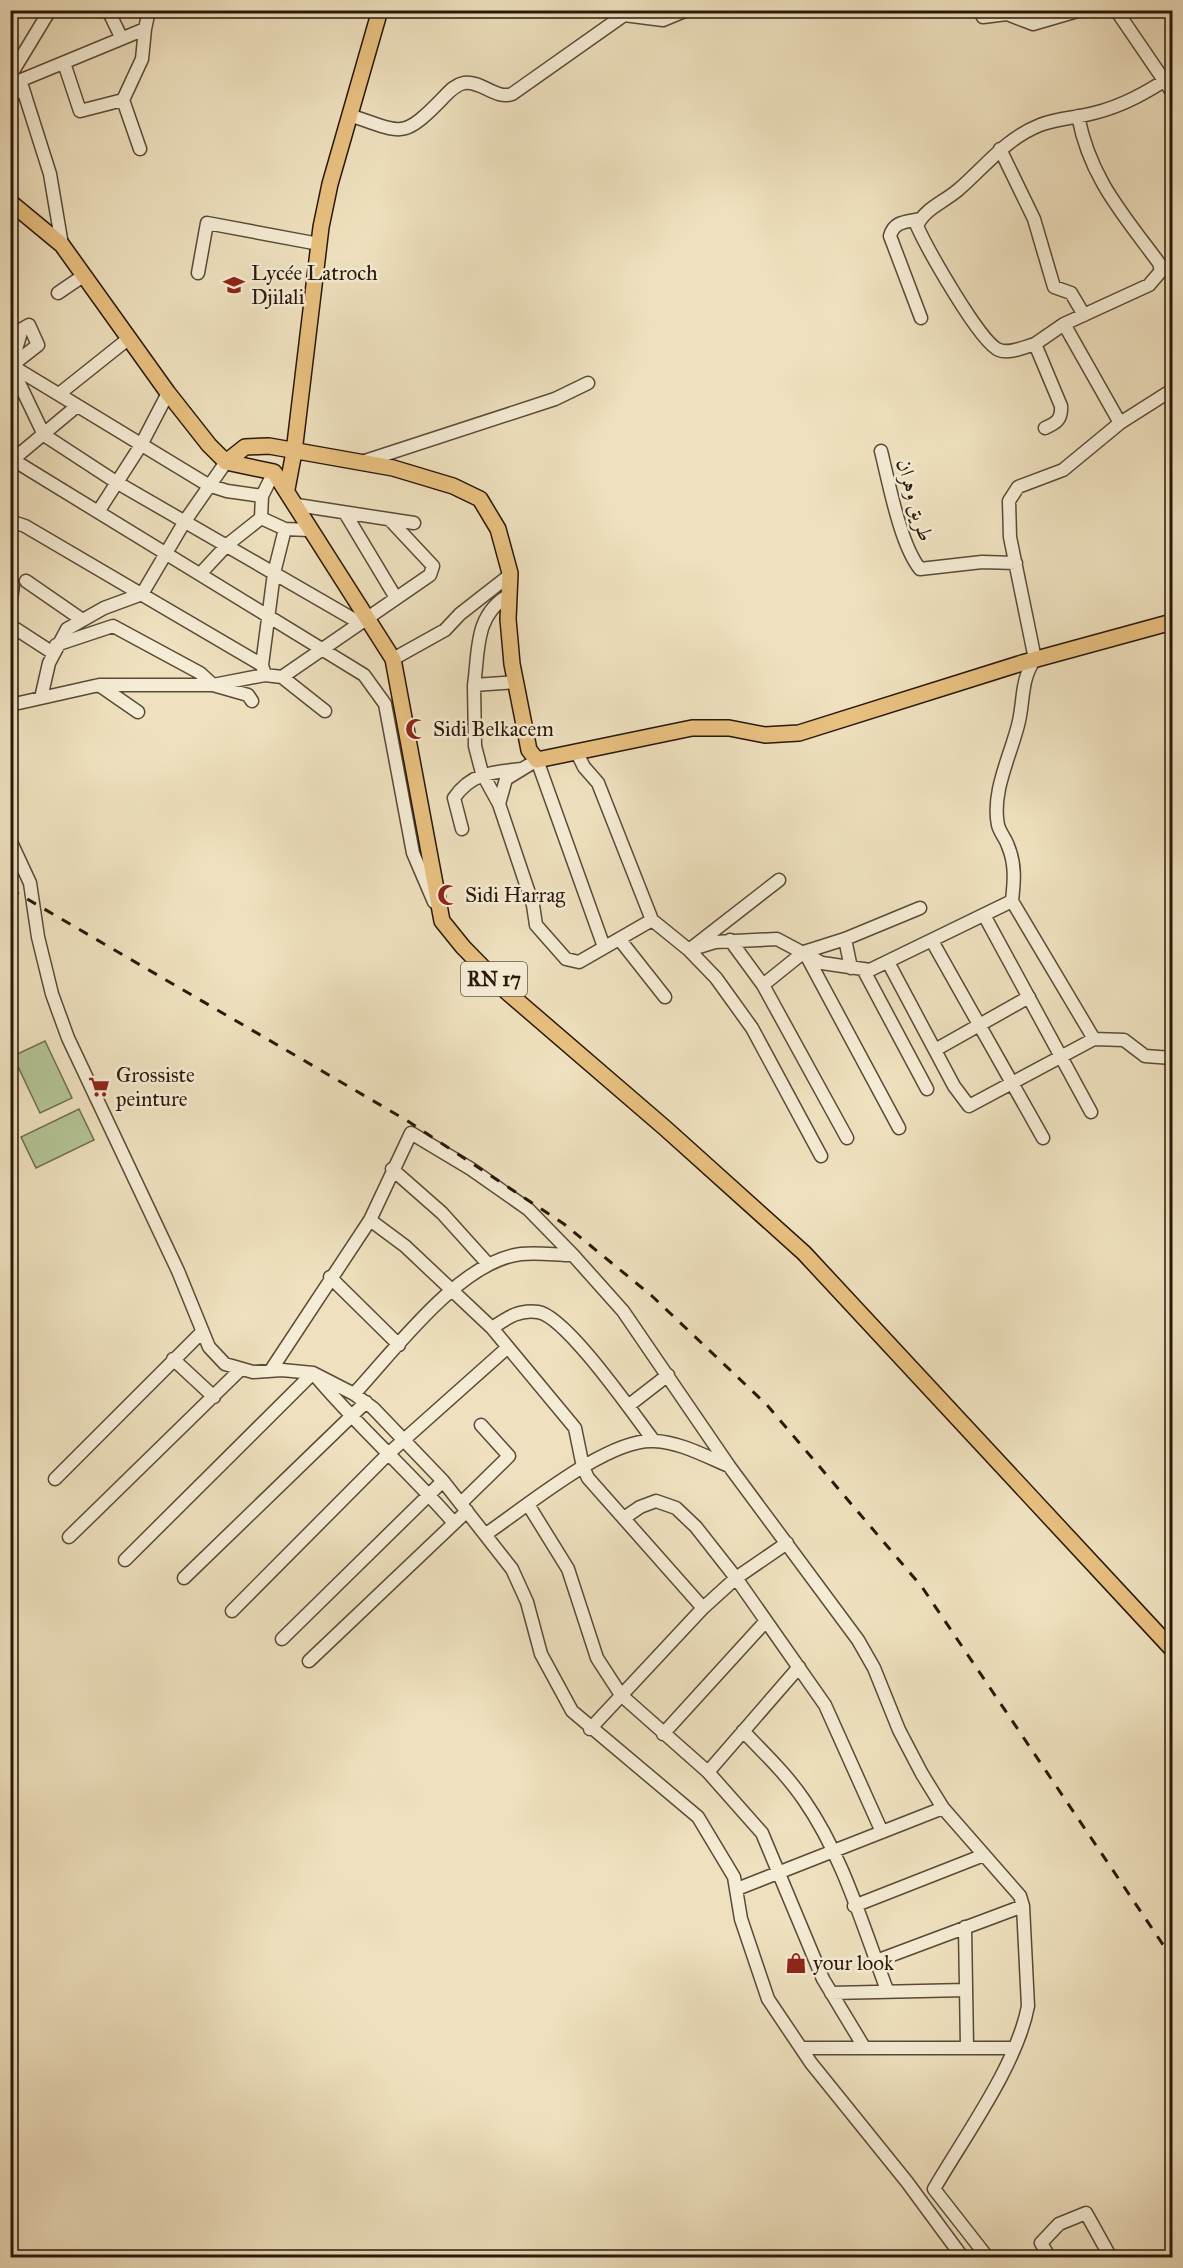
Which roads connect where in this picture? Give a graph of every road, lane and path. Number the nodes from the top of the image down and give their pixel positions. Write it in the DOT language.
graph roads {
  1 [pos="50,10"];
  2 [pos="108,10"];
  3 [pos="149,10"];
  4 [pos="380,10"];
  5 [pos="687,10"];
  6 [pos="979,10"];
  7 [pos="1081,10"];
  8 [pos="1116,10"];
  9 [pos="1025,16"];
  10 [pos="145,29"];
  11 [pos="121,37"];
  12 [pos="64,63"];
  13 [pos="16,76"];
  14 [pos="1169,78"];
  15 [pos="1173,92"];
  16 [pos="10,96"];
  17 [pos="123,100"];
  18 [pos="349,115"];
  19 [pos="1078,116"];
  20 [pos="140,148"];
  21 [pos="1000,149"];
  22 [pos="10,202"];
  23 [pos="920,219"];
  24 [pos="319,244"];
  25 [pos="62,245"];
  26 [pos="198,273"];
  27 [pos="83,276"];
  28 [pos="58,293"];
  29 [pos="1084,315"];
  30 [pos="921,318"];
  31 [pos="1064,324"];
  32 [pos="128,339"];
  33 [pos="1035,344"];
  34 [pos="11,365"];
  35 [pos="588,383"];
  36 [pos="1173,390"];
  37 [pos="168,393"];
  38 [pos="59,394"];
  39 [pos="77,406"];
  40 [pos="1120,423"];
  41 [pos="1045,428"];
  42 [pos="44,435"];
  43 [pos="141,445"];
  44 [pos="881,451"];
  45 [pos="294,452"];
  46 [pos="11,460"];
  47 [pos="226,462"];
  48 [pos="362,462"];
  49 [pos="273,472"];
  50 [pos="116,482"];
  51 [pos="208,485"];
  52 [pos="287,489"];
  53 [pos="262,496"];
  54 [pos="297,505"];
  55 [pos="98,512"];
  56 [pos="345,513"];
  57 [pos="261,518"];
  58 [pos="390,520"];
  59 [pos="10,521"];
  60 [pos="185,521"];
  61 [pos="414,524"];
  62 [pos="285,529"];
  63 [pos="309,530"];
  64 [pos="227,545"];
  65 [pos="166,552"];
  66 [pos="1016,563"];
  67 [pos="201,573"];
  68 [pos="274,573"];
  69 [pos="510,575"];
  70 [pos="10,579"];
  71 [pos="26,581"];
  72 [pos="142,594"];
  73 [pos="509,595"];
  74 [pos="396,598"];
  75 [pos="10,607"];
  76 [pos="270,616"];
  77 [pos="81,619"];
  78 [pos="364,621"];
  79 [pos="1173,622"];
  80 [pos="16,630"];
  81 [pos="55,649"];
  82 [pos="324,650"];
  83 [pos="393,659"];
  84 [pos="1035,659"];
  85 [pos="264,670"];
  86 [pos="282,677"];
  87 [pos="516,682"];
  88 [pos="99,685"];
  89 [pos="213,686"];
  90 [pos="474,686"];
  91 [pos="41,698"];
  92 [pos="252,701"];
  93 [pos="10,705"];
  94 [pos="325,711"];
  95 [pos="138,712"];
  96 [pos="577,753"];
  97 [pos="531,764"];
  98 [pos="482,774"];
  99 [pos="499,804"];
  100 [pos="462,830"];
  101 [pos="10,840"];
  102 [pos="779,880"];
  103 [pos="1012,901"];
  104 [pos="920,908"];
  105 [pos="984,915"];
  106 [pos="652,920"];
  107 [pos="442,921"];
  108 [pos="845,939"];
  109 [pos="620,940"];
  110 [pos="730,940"];
  111 [pos="932,941"];
  112 [pos="604,947"];
  113 [pos="689,950"];
  114 [pos="804,952"];
  115 [pos="888,962"];
  116 [pos="856,969"];
  117 [pos="763,985"];
  118 [pos="665,997"];
  119 [pos="1029,998"];
  120 [pos="979,1024"];
  121 [pos="1094,1039"];
  122 [pos="935,1050"];
  123 [pos="1062,1058"];
  124 [pos="1172,1058"];
  125 [pos="1013,1085"];
  126 [pos="927,1089"];
  127 [pos="1091,1112"];
  128 [pos="899,1128"];
  129 [pos="847,1138"];
  130 [pos="1043,1138"];
  131 [pos="821,1156"];
  132 [pos="392,1169"];
  133 [pos="370,1220"];
  134 [pos="573,1255"];
  135 [pos="488,1264"];
  136 [pos="330,1277"];
  137 [pos="452,1289"];
  138 [pos="492,1328"];
  139 [pos="202,1332"];
  140 [pos="399,1346"];
  141 [pos="507,1348"];
  142 [pos="173,1359"];
  143 [pos="241,1369"];
  144 [pos="271,1370"];
  145 [pos="313,1374"];
  146 [pos="668,1375"];
  147 [pos="354,1394"];
  148 [pos="214,1397"];
  149 [pos="366,1402"];
  150 [pos="628,1406"];
  151 [pos="349,1417"];
  152 [pos="481,1425"];
  153 [pos="405,1440"];
  154 [pos="654,1441"];
  155 [pos="388,1454"];
  156 [pos="729,1466"];
  157 [pos="583,1467"];
  158 [pos="55,1479"];
  159 [pos="443,1481"];
  160 [pos="431,1496"];
  161 [pos="529,1506"];
  162 [pos="464,1507"];
  163 [pos="624,1518"];
  164 [pos="454,1523"];
  165 [pos="486,1534"];
  166 [pos="69,1537"];
  167 [pos="787,1543"];
  168 [pos="125,1560"];
  169 [pos="184,1578"];
  170 [pos="736,1578"];
  171 [pos="703,1608"];
  172 [pos="232,1611"];
  173 [pos="765,1622"];
  174 [pos="282,1639"];
  175 [pos="1173,1650"];
  176 [pos="309,1661"];
  177 [pos="800,1667"];
  178 [pos="621,1695"];
  179 [pos="590,1729"];
  180 [pos="743,1731"];
  181 [pos="663,1734"];
  182 [pos="708,1772"];
  183 [pos="944,1808"];
  184 [pos="882,1832"];
  185 [pos="833,1851"];
  186 [pos="984,1855"];
  187 [pos="778,1870"];
  188 [pos="737,1889"];
  189 [pos="854,1906"];
  190 [pos="1023,1906"];
  191 [pos="965,1927"];
  192 [pos="876,1961"];
  193 [pos="887,1990"];
  194 [pos="966,1990"];
  195 [pos="831,1993"];
  196 [pos="864,2047"];
  197 [pos="967,2047"];
  198 [pos="801,2048"];
  199 [pos="1013,2048"];
  200 [pos="963,2258"];
  201 [pos="988,2258"];
  202 [pos="1050,2258"];
  203 [pos="1111,2258"];
  1 -- 13 [label="street"];
  2 -- 11 [label="street"];
  3 -- 10 [label="street"];
  4 -- 18 [label="main road"];
  5 -- 18 [label="street"];
  6 -- 9 [label="street"];
  7 -- 9 [label="street"];
  8 -- 14 [label="street"];
  10 -- 11 [label="street"];
  10 -- 17 [label="street"];
  11 -- 12 [label="street"];
  12 -- 13 [label="street"];
  12 -- 17 [label="street"];
  13 -- 16 [label="street"];
  13 -- 25 [label="street"];
  14 -- 15 [label="street"];
  14 -- 19 [label="street"];
  17 -- 20 [label="street"];
  18 -- 24 [label="main road"];
  19 -- 21 [label="street"];
  19 -- 29 [label="street"];
  21 -- 23 [label="street"];
  21 -- 29 [label="street"];
  22 -- 25 [label="main road"];
  23 -- 30 [label="street"];
  23 -- 33 [label="street"];
  24 -- 26 [label="street"];
  24 -- 45 [label="main road"];
  25 -- 27 [label="main road"];
  27 -- 28 [label="street"];
  27 -- 32 [label="main road"];
  29 -- 31 [label="street"];
  31 -- 33 [label="street"];
  31 -- 40 [label="street"];
  32 -- 37 [label="main road"];
  32 -- 38 [label="street"];
  33 -- 41 [label="street"];
  34 -- 38 [label="street"];
  34 -- 42 [label="street"];
  35 -- 48 [label="street"];
  36 -- 40 [label="street"];
  37 -- 43 [label="street"];
  37 -- 47 [label="main road"];
  38 -- 39 [label="street"];
  39 -- 42 [label="street"];
  39 -- 43 [label="street"];
  40 -- 66 [label="street"];
  42 -- 46 [label="street"];
  42 -- 50 [label="street"];
  43 -- 50 [label="street"];
  43 -- 51 [label="street"];
  44 -- 66 [label="street, طريق وهران"];
  45 -- 47 [label="main road"];
  45 -- 48 [label="main road"];
  45 -- 52 [label="main road"];
  46 -- 55 [label="street"];
  47 -- 49 [label="main road"];
  47 -- 51 [label="street"];
  48 -- 69 [label="main road"];
  49 -- 52 [label="main road, RN 17"];
  49 -- 53 [label="street"];
  50 -- 55 [label="street"];
  50 -- 60 [label="street"];
  51 -- 53 [label="street"];
  51 -- 60 [label="street"];
  52 -- 54 [label="main road, RN 17"];
  53 -- 57 [label="street"];
  54 -- 56 [label="street"];
  54 -- 63 [label="main road, RN 17"];
  55 -- 65 [label="street"];
  56 -- 58 [label="street"];
  56 -- 74 [label="street"];
  57 -- 62 [label="street"];
  57 -- 64 [label="street"];
  58 -- 61 [label="street"];
  58 -- 74 [label="street"];
  59 -- 72 [label="street"];
  60 -- 64 [label="street"];
  60 -- 65 [label="street"];
  62 -- 63 [label="street"];
  62 -- 68 [label="street"];
  63 -- 78 [label="main road, RN 17"];
  64 -- 67 [label="street"];
  64 -- 68 [label="street"];
  65 -- 67 [label="street"];
  65 -- 72 [label="street"];
  66 -- 84 [label="street"];
  67 -- 76 [label="street"];
  68 -- 76 [label="street"];
  68 -- 78 [label="street"];
  69 -- 73 [label="main road"];
  69 -- 83 [label="street"];
  70 -- 75 [label="street"];
  71 -- 77 [label="street"];
  72 -- 77 [label="street"];
  72 -- 85 [label="street"];
  73 -- 87 [label="main road"];
  73 -- 90 [label="street"];
  74 -- 78 [label="street"];
  76 -- 82 [label="street"];
  76 -- 85 [label="street"];
  77 -- 81 [label="street"];
  78 -- 82 [label="street"];
  78 -- 83 [label="main road, RN 17"];
  79 -- 84 [label="main road"];
  80 -- 81 [label="street"];
  81 -- 89 [label="street"];
  81 -- 91 [label="street"];
  82 -- 86 [label="street"];
  82 -- 107 [label="street"];
  83 -- 107 [label="main road, RN 17"];
  84 -- 96 [label="main road"];
  84 -- 103 [label="street"];
  85 -- 86 [label="street"];
  85 -- 89 [label="street"];
  86 -- 94 [label="street"];
  87 -- 90 [label="street"];
  87 -- 97 [label="main road"];
  88 -- 89 [label="street"];
  88 -- 91 [label="street"];
  88 -- 95 [label="street"];
  89 -- 92 [label="street"];
  90 -- 98 [label="street"];
  91 -- 93 [label="street"];
  96 -- 97 [label="main road"];
  96 -- 106 [label="street"];
  97 -- 98 [label="street"];
  97 -- 99 [label="street"];
  97 -- 112 [label="street"];
  98 -- 99 [label="street"];
  98 -- 100 [label="street"];
  99 -- 112 [label="street"];
  101 -- 139 [label="street"];
  102 -- 113 [label="street"];
  103 -- 105 [label="street"];
  103 -- 121 [label="street"];
  104 -- 108 [label="street"];
  105 -- 111 [label="street"];
  105 -- 119 [label="street"];
  106 -- 109 [label="street"];
  106 -- 113 [label="street"];
  107 -- 175 [label="main road, RN 17"];
  108 -- 114 [label="street"];
  108 -- 116 [label="street"];
  109 -- 112 [label="street"];
  109 -- 118 [label="street"];
  110 -- 113 [label="street"];
  110 -- 114 [label="street"];
  110 -- 117 [label="street"];
  111 -- 115 [label="street"];
  111 -- 120 [label="street"];
  113 -- 131 [label="street"];
  114 -- 116 [label="street"];
  114 -- 117 [label="street"];
  114 -- 128 [label="street"];
  115 -- 116 [label="street"];
  115 -- 122 [label="street"];
  116 -- 126 [label="street"];
  117 -- 129 [label="street"];
  119 -- 120 [label="street"];
  119 -- 123 [label="street"];
  120 -- 122 [label="street"];
  120 -- 125 [label="street"];
  121 -- 123 [label="street"];
  121 -- 124 [label="street"];
  122 -- 125 [label="street"];
  123 -- 125 [label="street"];
  123 -- 127 [label="street"];
  125 -- 130 [label="street"];
  132 -- 133 [label="street"];
  132 -- 134 [label="street"];
  132 -- 135 [label="street"];
  133 -- 136 [label="street"];
  133 -- 137 [label="street"];
  134 -- 135 [label="street"];
  134 -- 146 [label="street"];
  135 -- 137 [label="street"];
  136 -- 140 [label="street"];
  136 -- 144 [label="street"];
  137 -- 138 [label="street"];
  137 -- 140 [label="street"];
  138 -- 141 [label="street"];
  138 -- 150 [label="street"];
  139 -- 142 [label="street"];
  139 -- 143 [label="street"];
  140 -- 147 [label="street"];
  141 -- 153 [label="street"];
  141 -- 157 [label="street"];
  142 -- 148 [label="street"];
  142 -- 158 [label="street"];
  143 -- 144 [label="street"];
  143 -- 148 [label="street"];
  144 -- 145 [label="street"];
  145 -- 147 [label="street"];
  145 -- 151 [label="street"];
  145 -- 168 [label="street"];
  146 -- 150 [label="street"];
  146 -- 156 [label="street"];
  147 -- 149 [label="street"];
  148 -- 166 [label="street"];
  149 -- 151 [label="street"];
  149 -- 153 [label="street"];
  150 -- 154 [label="street"];
  151 -- 155 [label="street"];
  151 -- 169 [label="street"];
  152 -- 162 [label="street"];
  153 -- 155 [label="street"];
  153 -- 159 [label="street"];
  154 -- 156 [label="street"];
  154 -- 157 [label="street"];
  155 -- 160 [label="street"];
  155 -- 172 [label="street"];
  156 -- 167 [label="street"];
  157 -- 161 [label="street"];
  157 -- 163 [label="street"];
  159 -- 160 [label="street"];
  159 -- 162 [label="street"];
  160 -- 164 [label="street"];
  160 -- 174 [label="street"];
  161 -- 165 [label="street"];
  161 -- 178 [label="street"];
  162 -- 164 [label="street"];
  162 -- 165 [label="street"];
  163 -- 170 [label="street"];
  163 -- 171 [label="street"];
  164 -- 176 [label="street"];
  165 -- 179 [label="street"];
  167 -- 170 [label="street"];
  167 -- 183 [label="street"];
  170 -- 171 [label="street"];
  170 -- 173 [label="street"];
  171 -- 178 [label="street"];
  173 -- 177 [label="street"];
  173 -- 181 [label="street"];
  177 -- 180 [label="street"];
  177 -- 184 [label="street"];
  178 -- 179 [label="street"];
  178 -- 181 [label="street"];
  179 -- 188 [label="street"];
  180 -- 182 [label="street"];
  180 -- 185 [label="street"];
  181 -- 182 [label="street"];
  182 -- 187 [label="street"];
  183 -- 184 [label="street"];
  183 -- 186 [label="street"];
  184 -- 185 [label="street"];
  185 -- 187 [label="street"];
  185 -- 189 [label="street"];
  186 -- 189 [label="street"];
  186 -- 190 [label="street"];
  187 -- 188 [label="street"];
  187 -- 195 [label="street"];
  188 -- 198 [label="street"];
  189 -- 192 [label="street"];
  190 -- 191 [label="street"];
  190 -- 199 [label="street"];
  191 -- 192 [label="street"];
  191 -- 194 [label="street"];
  192 -- 193 [label="street"];
  193 -- 194 [label="street"];
  193 -- 195 [label="street"];
  194 -- 197 [label="street"];
  195 -- 196 [label="street"];
  196 -- 197 [label="street"];
  196 -- 198 [label="street"];
  197 -- 199 [label="street"];
  198 -- 200 [label="street"];
  199 -- 201 [label="street"];
  202 -- 203 [label="street"];
}
